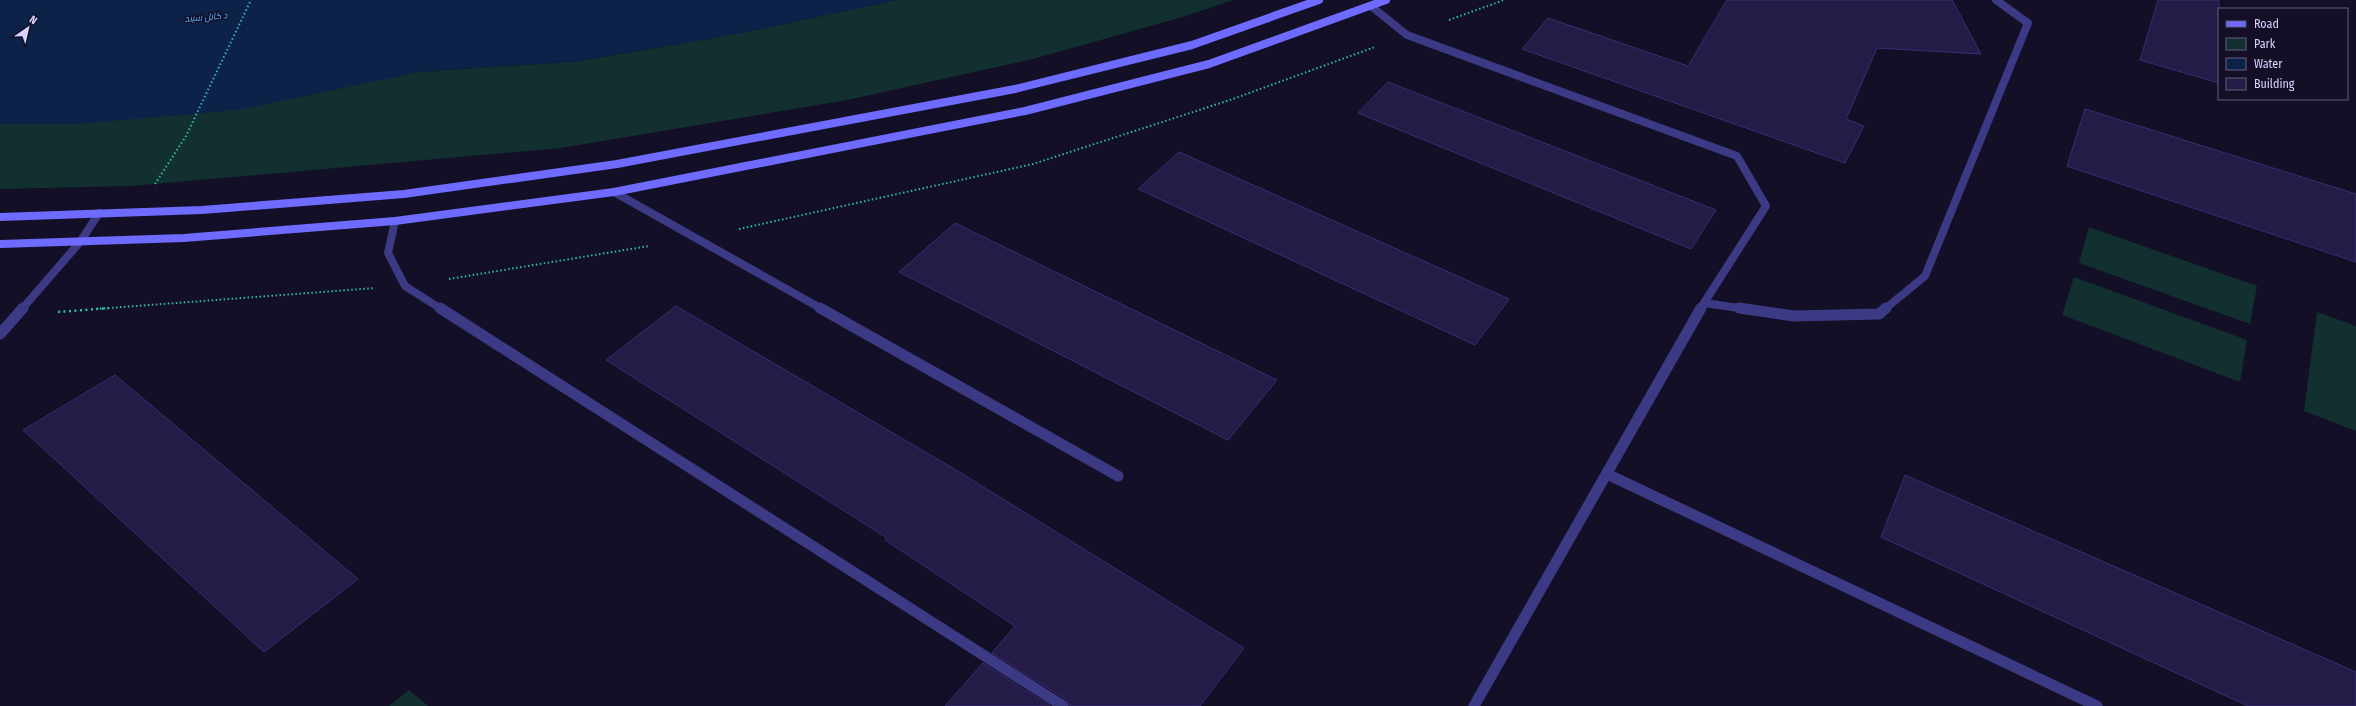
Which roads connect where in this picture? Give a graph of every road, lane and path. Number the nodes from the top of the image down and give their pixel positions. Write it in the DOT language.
graph roads {
  1 [pos="251,0"];
  2 [pos="1319,0"];
  3 [pos="1386,0"];
  4 [pos="1504,0"];
  5 [pos="1996,0"];
  6 [pos="1371,6"];
  7 [pos="1407,35"];
  8 [pos="614,192"];
  9 [pos="137,212"];
  10 [pos="99,213"];
  11 [pos="0,217"];
  12 [pos="395,221"];
  13 [pos="698,238"];
  14 [pos="80,242"];
  15 [pos="0,244"];
  16 [pos="405,286"];
  17 [pos="1704,303"];
  18 [pos="17,315"];
  19 [pos="0,334"];
  20 [pos="1607,474"];
  21 [pos="1118,476"];
  22 [pos="1062,706"];
  23 [pos="1474,706"];
  24 [pos="2097,706"];
  1 -- 9 [label="path"];
  2 -- 9 [label="main road"];
  3 -- 6 [label="main road"];
  4 -- 7 [label="path"];
  5 -- 17 [label="street"];
  6 -- 7 [label="street"];
  6 -- 8 [label="main road"];
  7 -- 13 [label="path"];
  7 -- 17 [label="street"];
  8 -- 12 [label="main road"];
  8 -- 13 [label="street"];
  9 -- 10 [label="main road"];
  10 -- 11 [label="main road"];
  10 -- 14 [label="street"];
  12 -- 14 [label="main road"];
  12 -- 16 [label="street"];
  13 -- 16 [label="path"];
  13 -- 21 [label="street"];
  14 -- 15 [label="main road"];
  14 -- 18 [label="street"];
  16 -- 18 [label="path"];
  16 -- 22 [label="street"];
  17 -- 20 [label="street"];
  18 -- 19 [label="street"];
  20 -- 23 [label="street"];
  20 -- 24 [label="street"];
}
